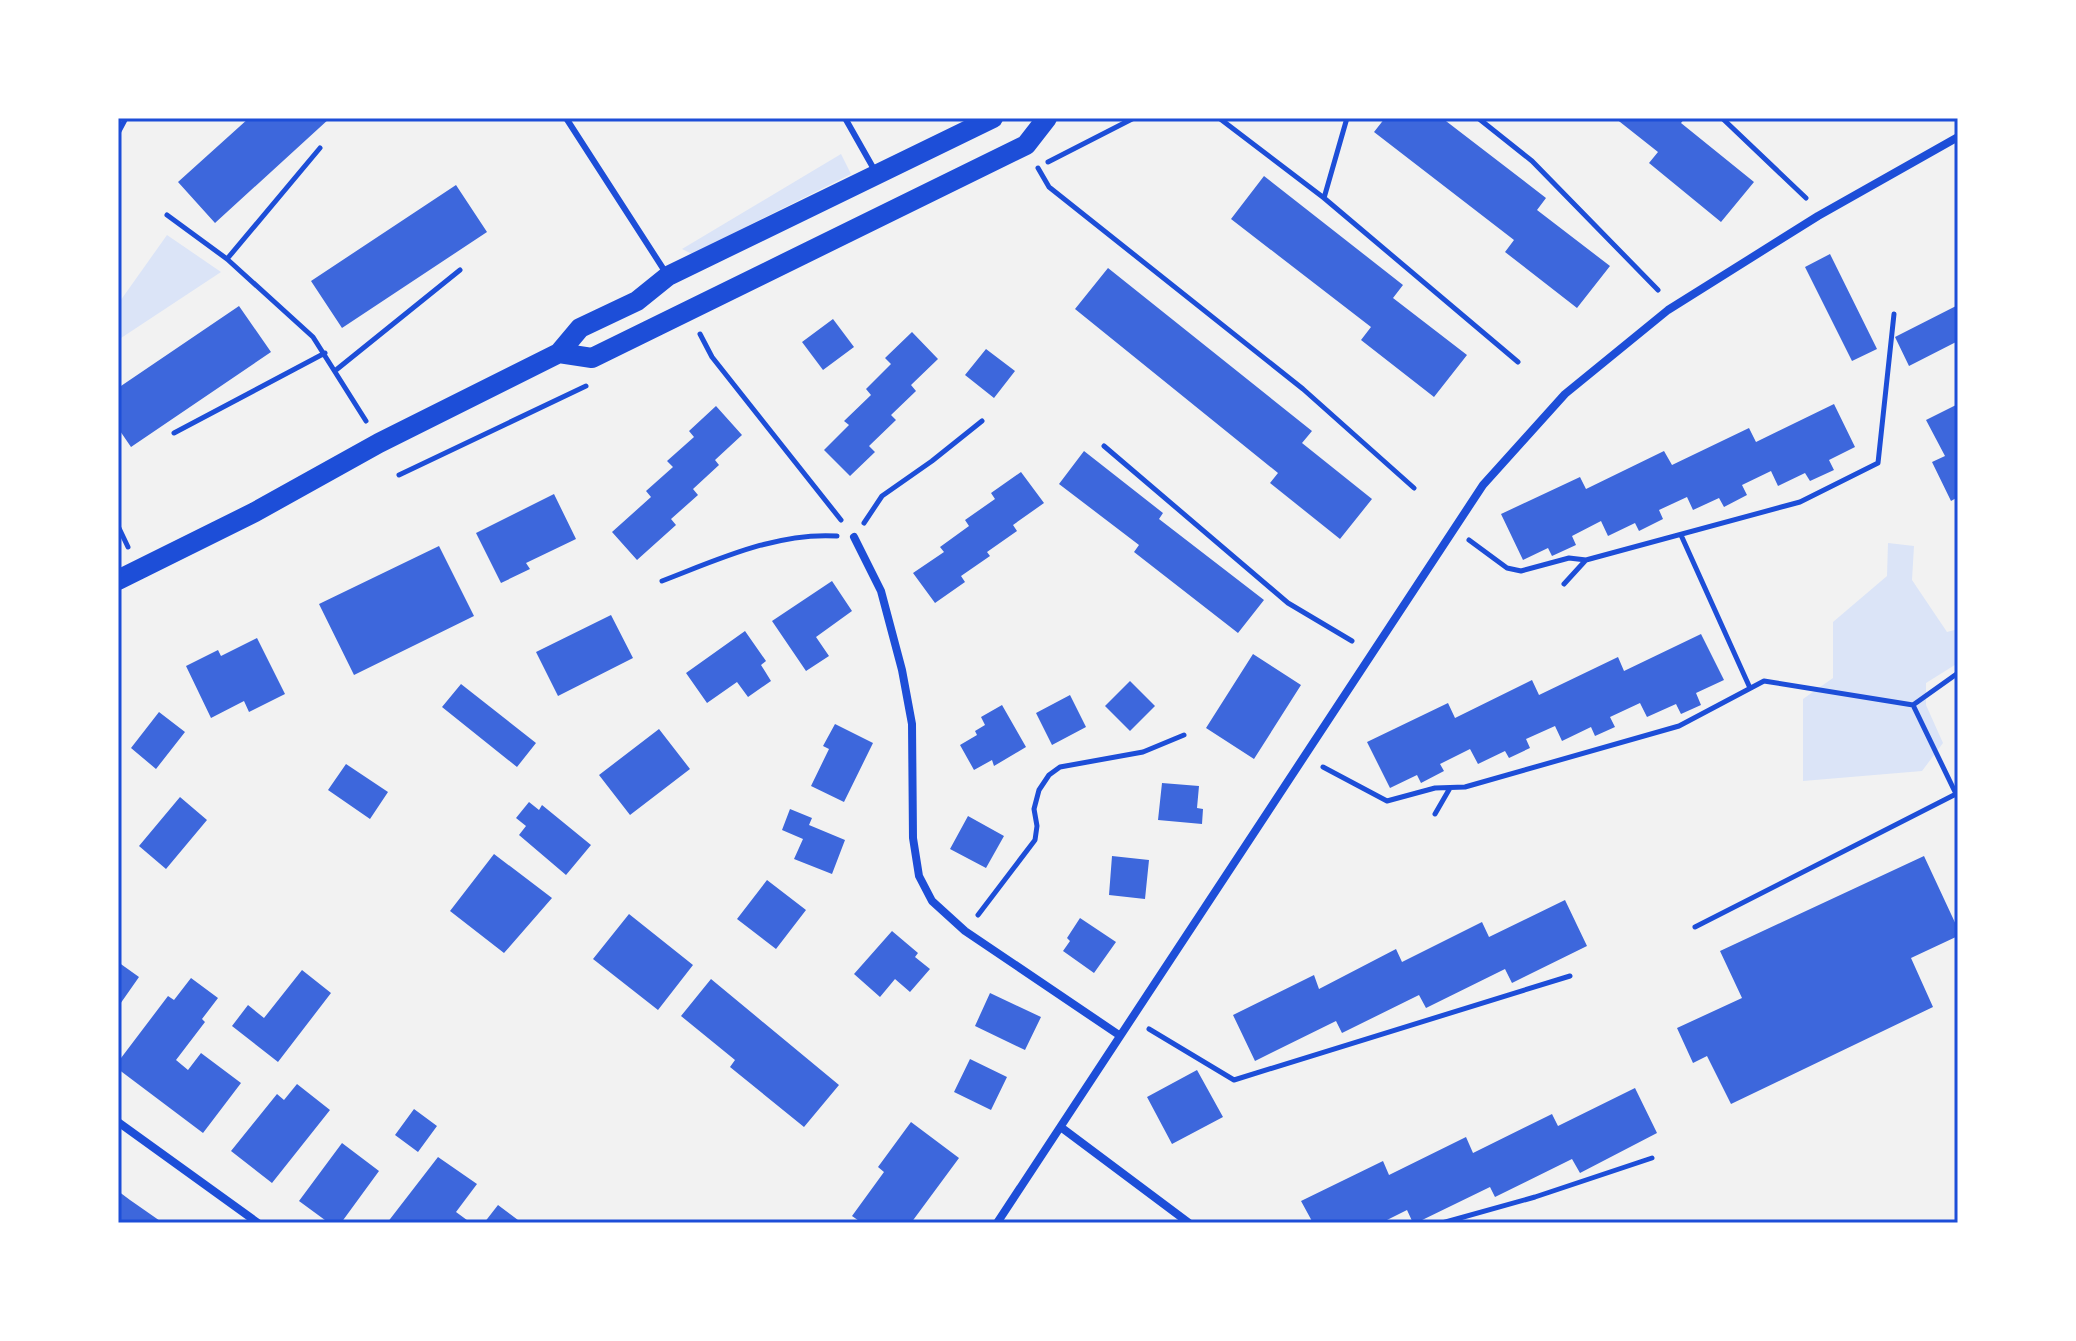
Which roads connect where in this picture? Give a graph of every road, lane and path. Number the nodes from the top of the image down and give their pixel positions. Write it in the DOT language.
graph roads {
  1 [pos="126,118"];
  2 [pos="566,118"];
  3 [pos="845,118"];
  4 [pos="993,118"];
  5 [pos="1045,118"];
  6 [pos="1219,118"];
  7 [pos="1347,118"];
  8 [pos="1478,118"];
  9 [pos="1722,118"];
  10 [pos="118,133"];
  11 [pos="1958,137"];
  12 [pos="320,148"];
  13 [pos="1038,167"];
  14 [pos="877,174"];
  15 [pos="1324,198"];
  16 [pos="1806,198"];
  17 [pos="167,215"];
  18 [pos="227,259"];
  19 [pos="460,270"];
  20 [pos="668,276"];
  21 [pos="1658,290"];
  22 [pos="1894,314"];
  23 [pos="700,333"];
  24 [pos="325,353"];
  25 [pos="559,353"];
  26 [pos="1518,362"];
  27 [pos="336,370"];
  28 [pos="982,421"];
  29 [pos="174,433"];
  30 [pos="379,443"];
  31 [pos="1104,446"];
  32 [pos="1414,488"];
  33 [pos="1681,535"];
  34 [pos="854,537"];
  35 [pos="1466,538"];
  36 [pos="1586,560"];
  37 [pos="118,580"];
  38 [pos="662,581"];
  39 [pos="1564,584"];
  40 [pos="1352,641"];
  41 [pos="1958,673"];
  42 [pos="1750,688"];
  43 [pos="1913,705"];
  44 [pos="1184,735"];
  45 [pos="1322,767"];
  46 [pos="1450,788"];
  47 [pos="1957,796"];
  48 [pos="1435,814"];
  49 [pos="1695,927"];
  50 [pos="965,931"];
  51 [pos="1570,976"];
  52 [pos="1149,1029"];
  53 [pos="1119,1035"];
  54 [pos="118,1122"];
  55 [pos="1062,1128"];
  56 [pos="1652,1158"];
  57 [pos="258,1223"];
  58 [pos="997,1223"];
  59 [pos="1189,1223"];
  60 [pos="1442,1223"];
  1 -- 10 [label="path"];
  2 -- 20 [label="lane"];
  3 -- 14 [label="lane"];
  4 -- 14 [label="main road"];
  5 -- 25 [label="main road"];
  6 -- 15 [label="path"];
  7 -- 15 [label="path"];
  8 -- 21 [label="path"];
  9 -- 16 [label="path"];
  11 -- 53 [label="street"];
  12 -- 18 [label="path"];
  13 -- 32 [label="path"];
  14 -- 20 [label="main road"];
  15 -- 26 [label="path"];
  17 -- 18 [label="path"];
  18 -- 24 [label="path"];
  19 -- 27 [label="path"];
  20 -- 25 [label="main road"];
  22 -- 33 [label="path"];
  23 -- 34 [label="path"];
  24 -- 27 [label="path"];
  24 -- 29 [label="path"];
  25 -- 30 [label="main road"];
  27 -- 30 [label="path"];
  28 -- 34 [label="path"];
  30 -- 37 [label="main road"];
  31 -- 40 [label="path"];
  33 -- 36 [label="path"];
  33 -- 42 [label="path"];
  34 -- 38 [label="path"];
  34 -- 50 [label="street"];
  35 -- 36 [label="path"];
  36 -- 39 [label="path"];
  41 -- 43 [label="path"];
  42 -- 43 [label="path"];
  42 -- 46 [label="path"];
  43 -- 47 [label="path"];
  44 -- 50 [label="path"];
  45 -- 46 [label="path"];
  46 -- 48 [label="path"];
  47 -- 49 [label="path"];
  50 -- 53 [label="street"];
  51 -- 52 [label="path"];
  53 -- 55 [label="street"];
  54 -- 57 [label="street"];
  55 -- 58 [label="street"];
  55 -- 59 [label="street"];
  56 -- 60 [label="path"];
}
